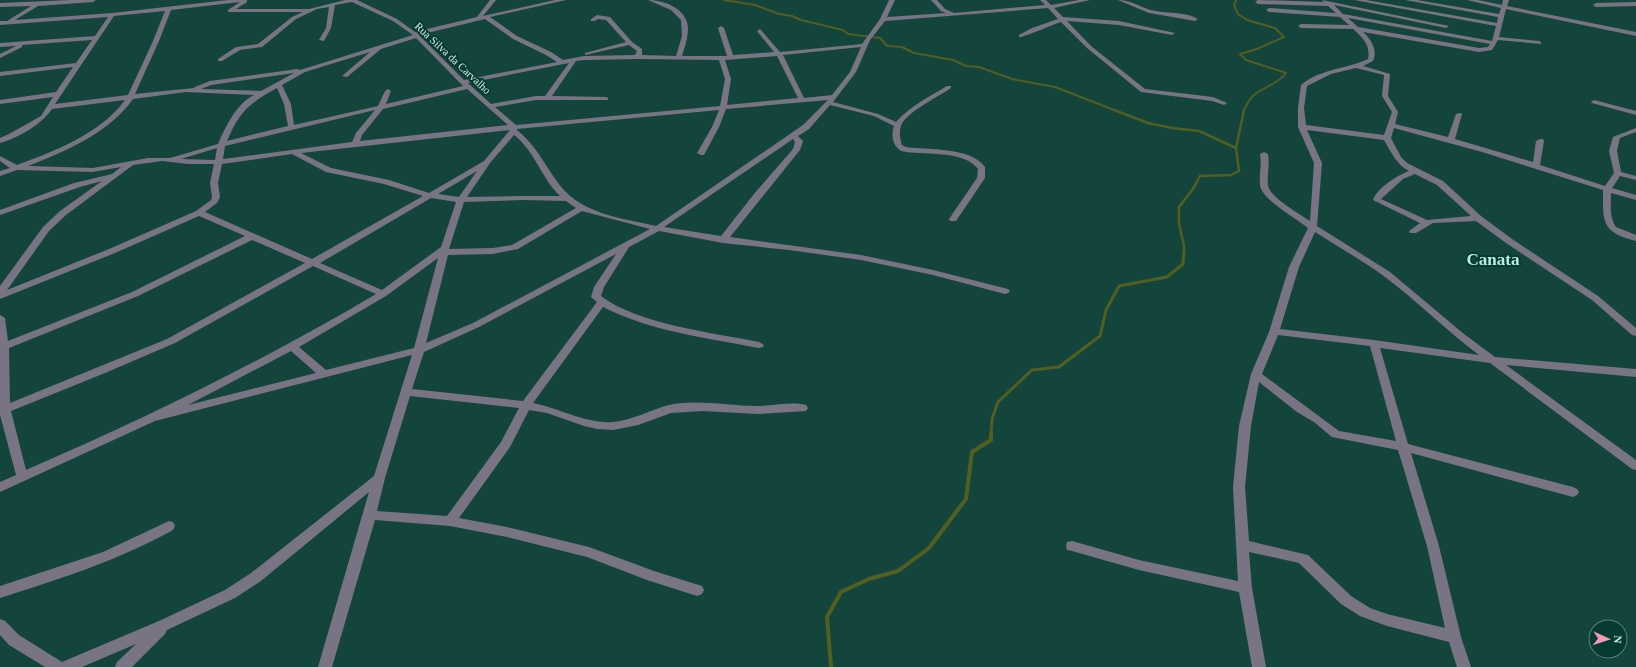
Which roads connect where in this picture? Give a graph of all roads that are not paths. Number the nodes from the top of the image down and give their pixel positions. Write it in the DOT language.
graph roads {
  1 [pos="44,0"];
  2 [pos="93,0"];
  3 [pos="242,0"];
  4 [pos="246,0"];
  5 [pos="353,0"];
  6 [pos="493,0"];
  7 [pos="562,0"];
  8 [pos="651,0"];
  9 [pos="892,0"];
  10 [pos="934,0"];
  11 [pos="1044,0"];
  12 [pos="1087,0"];
  13 [pos="1121,0"];
  14 [pos="1357,0"];
  15 [pos="1408,0"];
  16 [pos="1470,0"];
  17 [pos="1506,0"];
  18 [pos="1635,1"];
  19 [pos="1258,2"];
  20 [pos="1327,2"];
  21 [pos="38,4"];
  22 [pos="0,5"];
  23 [pos="332,5"];
  24 [pos="1596,5"];
  25 [pos="1050,6"];
  26 [pos="1503,6"];
  27 [pos="168,10"];
  28 [pos="308,10"];
  29 [pos="1269,10"];
  30 [pos="953,14"];
  31 [pos="112,15"];
  32 [pos="1340,15"];
  33 [pos="1500,16"];
  34 [pos="482,18"];
  35 [pos="883,18"];
  36 [pos="1063,19"];
  37 [pos="1195,19"];
  38 [pos="593,20"];
  39 [pos="0,23"];
  40 [pos="7,23"];
  41 [pos="1498,25"];
  42 [pos="1301,26"];
  43 [pos="1446,26"];
  44 [pos="721,28"];
  45 [pos="1355,28"];
  46 [pos="760,31"];
  47 [pos="1172,33"];
  48 [pos="1636,34"];
  49 [pos="416,35"];
  50 [pos="1021,36"];
  51 [pos="96,38"];
  52 [pos="322,40"];
  53 [pos="1495,40"];
  54 [pos="630,43"];
  55 [pos="866,43"];
  56 [pos="1539,43"];
  57 [pos="24,44"];
  58 [pos="0,46"];
  59 [pos="382,46"];
  60 [pos="780,54"];
  61 [pos="0,56"];
  62 [pos="638,57"];
  63 [pos="584,58"];
  64 [pos="678,58"];
  65 [pos="721,58"];
  66 [pos="731,58"];
  67 [pos="220,60"];
  68 [pos="574,60"];
  69 [pos="561,62"];
  70 [pos="78,65"];
  71 [pos="1357,66"];
  72 [pos="303,71"];
  73 [pos="0,74"];
  74 [pos="345,76"];
  75 [pos="278,84"];
  76 [pos="465,85"];
  77 [pos="949,87"];
  78 [pos="193,90"];
  79 [pos="388,91"];
  80 [pos="261,93"];
  81 [pos="60,94"];
  82 [pos="131,97"];
  83 [pos="548,97"];
  84 [pos="606,99"];
  85 [pos="802,100"];
  86 [pos="832,100"];
  87 [pos="0,102"];
  88 [pos="1594,102"];
  89 [pos="1224,103"];
  90 [pos="490,106"];
  91 [pos="51,107"];
  92 [pos="381,107"];
  93 [pos="724,107"];
  94 [pos="1636,113"];
  95 [pos="1459,114"];
  96 [pos="898,125"];
  97 [pos="1392,125"];
  98 [pos="291,126"];
  99 [pos="1302,127"];
  100 [pos="514,129"];
  101 [pos="1636,130"];
  102 [pos="793,136"];
  103 [pos="1387,138"];
  104 [pos="1451,139"];
  105 [pos="0,141"];
  106 [pos="1540,141"];
  107 [pos="222,144"];
  108 [pos="355,144"];
  109 [pos="293,152"];
  110 [pos="701,153"];
  111 [pos="1264,154"];
  112 [pos="0,158"];
  113 [pos="171,159"];
  114 [pos="132,162"];
  115 [pos="217,162"];
  116 [pos="487,162"];
  117 [pos="1536,165"];
  118 [pos="16,168"];
  119 [pos="1415,171"];
  120 [pos="1618,173"];
  121 [pos="0,174"];
  122 [pos="115,176"];
  123 [pos="1636,178"];
  124 [pos="1607,189"];
  125 [pos="428,195"];
  126 [pos="1636,198"];
  127 [pos="568,199"];
  128 [pos="462,200"];
  129 [pos="582,208"];
  130 [pos="0,213"];
  131 [pos="199,213"];
  132 [pos="1478,218"];
  133 [pos="953,219"];
  134 [pos="1426,223"];
  135 [pos="1313,227"];
  136 [pos="655,230"];
  137 [pos="1412,231"];
  138 [pos="253,236"];
  139 [pos="1636,238"];
  140 [pos="723,240"];
  141 [pos="625,247"];
  142 [pos="445,250"];
  143 [pos="312,262"];
  144 [pos="1005,290"];
  145 [pos="383,294"];
  146 [pos="0,295"];
  147 [pos="601,303"];
  148 [pos="0,318"];
  149 [pos="1274,332"];
  150 [pos="1636,333"];
  151 [pos="1374,343"];
  152 [pos="759,345"];
  153 [pos="293,346"];
  154 [pos="2,347"];
  155 [pos="420,350"];
  156 [pos="1492,360"];
  157 [pos="1636,373"];
  158 [pos="324,374"];
  159 [pos="1256,374"];
  160 [pos="405,392"];
  161 [pos="526,405"];
  162 [pos="802,408"];
  163 [pos="3,410"];
  164 [pos="151,418"];
  165 [pos="1403,447"];
  166 [pos="1636,466"];
  167 [pos="22,477"];
  168 [pos="379,478"];
  169 [pos="0,487"];
  170 [pos="1573,492"];
  171 [pos="370,515"];
  172 [pos="450,521"];
  173 [pos="169,526"];
  174 [pos="1243,545"];
  175 [pos="1072,546"];
  176 [pos="1246,588"];
  177 [pos="697,590"];
  178 [pos="0,592"];
  179 [pos="0,625"];
  180 [pos="164,625"];
  181 [pos="1454,637"];
  182 [pos="58,667"];
  183 [pos="66,667"];
  184 [pos="122,667"];
  185 [pos="325,667"];
  186 [pos="1259,667"];
  187 [pos="1464,667"];
  1 -- 21 [label="street"];
  2 -- 21 [label="street"];
  3 -- 27 [label="street"];
  4 -- 28 [label="street"];
  5 -- 23 [label="street"];
  5 -- 49 [label="street, Rua Silva da Carvalho"];
  6 -- 34 [label="street"];
  7 -- 34 [label="street"];
  8 -- 64 [label="street"];
  9 -- 35 [label="street"];
  10 -- 30 [label="street"];
  11 -- 25 [label="street"];
  12 -- 25 [label="street"];
  13 -- 37 [label="street"];
  14 -- 41 [label="street"];
  15 -- 33 [label="street"];
  16 -- 26 [label="street"];
  17 -- 26 [label="street"];
  18 -- 24 [label="street"];
  19 -- 20 [label="street"];
  20 -- 32 [label="street"];
  20 -- 43 [label="street"];
  21 -- 22 [label="street"];
  21 -- 40 [label="street"];
  23 -- 28 [label="street"];
  23 -- 52 [label="street"];
  25 -- 30 [label="street"];
  25 -- 36 [label="street"];
  26 -- 33 [label="street"];
  26 -- 48 [label="street"];
  27 -- 31 [label="street"];
  27 -- 82 [label="street"];
  28 -- 67 [label="street"];
  29 -- 32 [label="street"];
  30 -- 35 [label="street"];
  31 -- 40 [label="street"];
  31 -- 51 [label="street"];
  32 -- 45 [label="street"];
  32 -- 53 [label="street"];
  33 -- 41 [label="street"];
  34 -- 49 [label="street"];
  34 -- 69 [label="street"];
  35 -- 55 [label="street"];
  36 -- 47 [label="street"];
  36 -- 50 [label="street"];
  36 -- 89 [label="street"];
  38 -- 54 [label="street"];
  39 -- 40 [label="street"];
  41 -- 53 [label="street"];
  42 -- 45 [label="street"];
  44 -- 66 [label="street"];
  45 -- 53 [label="street"];
  45 -- 71 [label="street"];
  46 -- 60 [label="street"];
  49 -- 59 [label="street"];
  49 -- 76 [label="street, Rua Silva da Carvalho"];
  51 -- 57 [label="street"];
  51 -- 70 [label="street"];
  53 -- 56 [label="street"];
  54 -- 62 [label="street"];
  54 -- 63 [label="street"];
  55 -- 60 [label="street"];
  55 -- 86 [label="street"];
  57 -- 58 [label="street"];
  57 -- 61 [label="street"];
  59 -- 72 [label="street"];
  59 -- 74 [label="street"];
  60 -- 66 [label="street"];
  60 -- 85 [label="street"];
  62 -- 63 [label="street"];
  62 -- 64 [label="street"];
  63 -- 68 [label="street"];
  64 -- 65 [label="street"];
  65 -- 66 [label="street"];
  65 -- 93 [label="street"];
  68 -- 69 [label="street"];
  68 -- 83 [label="street"];
  69 -- 76 [label="street"];
  70 -- 73 [label="street"];
  70 -- 81 [label="street"];
  71 -- 97 [label="street"];
  71 -- 99 [label="street"];
  72 -- 75 [label="street"];
  72 -- 78 [label="street"];
  75 -- 80 [label="street"];
  75 -- 98 [label="street"];
  76 -- 90 [label="street, Rua Silva da Carvalho"];
  76 -- 92 [label="street"];
  77 -- 96 [label="street"];
  78 -- 80 [label="street"];
  78 -- 82 [label="street"];
  79 -- 92 [label="street"];
  80 -- 107 [label="street"];
  81 -- 87 [label="street"];
  81 -- 91 [label="street"];
  82 -- 91 [label="street"];
  82 -- 118 [label="street"];
  83 -- 84 [label="street"];
  83 -- 90 [label="street"];
  85 -- 86 [label="street"];
  85 -- 93 [label="street"];
  86 -- 96 [label="street"];
  86 -- 102 [label="street"];
  88 -- 94 [label="street"];
  90 -- 100 [label="street, Rua Silva da Carvalho"];
  91 -- 105 [label="street"];
  92 -- 98 [label="street"];
  92 -- 108 [label="street"];
  93 -- 100 [label="street"];
  93 -- 110 [label="street"];
  95 -- 104 [label="street"];
  96 -- 133 [label="street"];
  97 -- 103 [label="street"];
  97 -- 104 [label="street"];
  98 -- 107 [label="street"];
  99 -- 103 [label="street"];
  99 -- 135 [label="street"];
  100 -- 108 [label="street"];
  100 -- 116 [label="street"];
  100 -- 127 [label="street, Rua Silva da Carvalho"];
  101 -- 120 [label="street"];
  102 -- 136 [label="street"];
  102 -- 140 [label="street"];
  103 -- 119 [label="street"];
  104 -- 117 [label="street"];
  106 -- 117 [label="street"];
  107 -- 113 [label="street"];
  107 -- 115 [label="street"];
  108 -- 109 [label="street"];
  109 -- 115 [label="street"];
  109 -- 125 [label="street"];
  111 -- 135 [label="street"];
  112 -- 118 [label="street"];
  113 -- 114 [label="street"];
  113 -- 115 [label="street"];
  114 -- 118 [label="street"];
  114 -- 122 [label="street"];
  115 -- 131 [label="street"];
  116 -- 125 [label="street"];
  116 -- 128 [label="street"];
  117 -- 124 [label="street"];
  118 -- 121 [label="street"];
  119 -- 132 [label="street"];
  119 -- 134 [label="street"];
  120 -- 123 [label="street"];
  120 -- 124 [label="street"];
  122 -- 130 [label="street"];
  122 -- 146 [label="street"];
  124 -- 126 [label="street"];
  124 -- 139 [label="street"];
  125 -- 128 [label="street"];
  125 -- 143 [label="street"];
  127 -- 128 [label="street"];
  127 -- 129 [label="street, Rua Silva da Carvalho"];
  128 -- 142 [label="street"];
  129 -- 136 [label="street, Rua Silva da Carvalho"];
  129 -- 142 [label="street"];
  131 -- 138 [label="street"];
  131 -- 146 [label="street"];
  132 -- 134 [label="street"];
  132 -- 150 [label="street"];
  134 -- 137 [label="street"];
  135 -- 149 [label="street"];
  135 -- 156 [label="street"];
  136 -- 140 [label="street, Rua Silva da Carvalho"];
  136 -- 141 [label="street"];
  138 -- 143 [label="street"];
  138 -- 154 [label="street"];
  140 -- 144 [label="street, Rua Silva da Carvalho"];
  141 -- 147 [label="street"];
  141 -- 155 [label="street"];
  142 -- 145 [label="street"];
  142 -- 155 [label="street"];
  143 -- 145 [label="street"];
  143 -- 163 [label="street"];
  145 -- 153 [label="street"];
  147 -- 152 [label="street"];
  147 -- 161 [label="street"];
  148 -- 154 [label="street"];
  149 -- 151 [label="street"];
  149 -- 159 [label="street"];
  151 -- 156 [label="street"];
  151 -- 165 [label="street"];
  153 -- 158 [label="street"];
  153 -- 164 [label="street"];
  154 -- 163 [label="street"];
  155 -- 158 [label="street"];
  155 -- 160 [label="street"];
  156 -- 157 [label="street"];
  156 -- 166 [label="street"];
  158 -- 164 [label="street"];
  159 -- 165 [label="street"];
  159 -- 174 [label="street"];
  160 -- 161 [label="street"];
  160 -- 168 [label="street"];
  161 -- 162 [label="street"];
  161 -- 172 [label="street"];
  163 -- 167 [label="street"];
  164 -- 167 [label="street"];
  165 -- 170 [label="street"];
  165 -- 181 [label="street"];
  167 -- 169 [label="street"];
  168 -- 171 [label="street"];
  168 -- 180 [label="street"];
  171 -- 172 [label="street"];
  171 -- 185 [label="street"];
  172 -- 177 [label="street"];
  173 -- 178 [label="street"];
  174 -- 176 [label="street"];
  174 -- 181 [label="street"];
  175 -- 176 [label="street"];
  176 -- 186 [label="street"];
  179 -- 182 [label="street"];
  180 -- 183 [label="street"];
  180 -- 184 [label="street"];
  181 -- 187 [label="street"];
}
